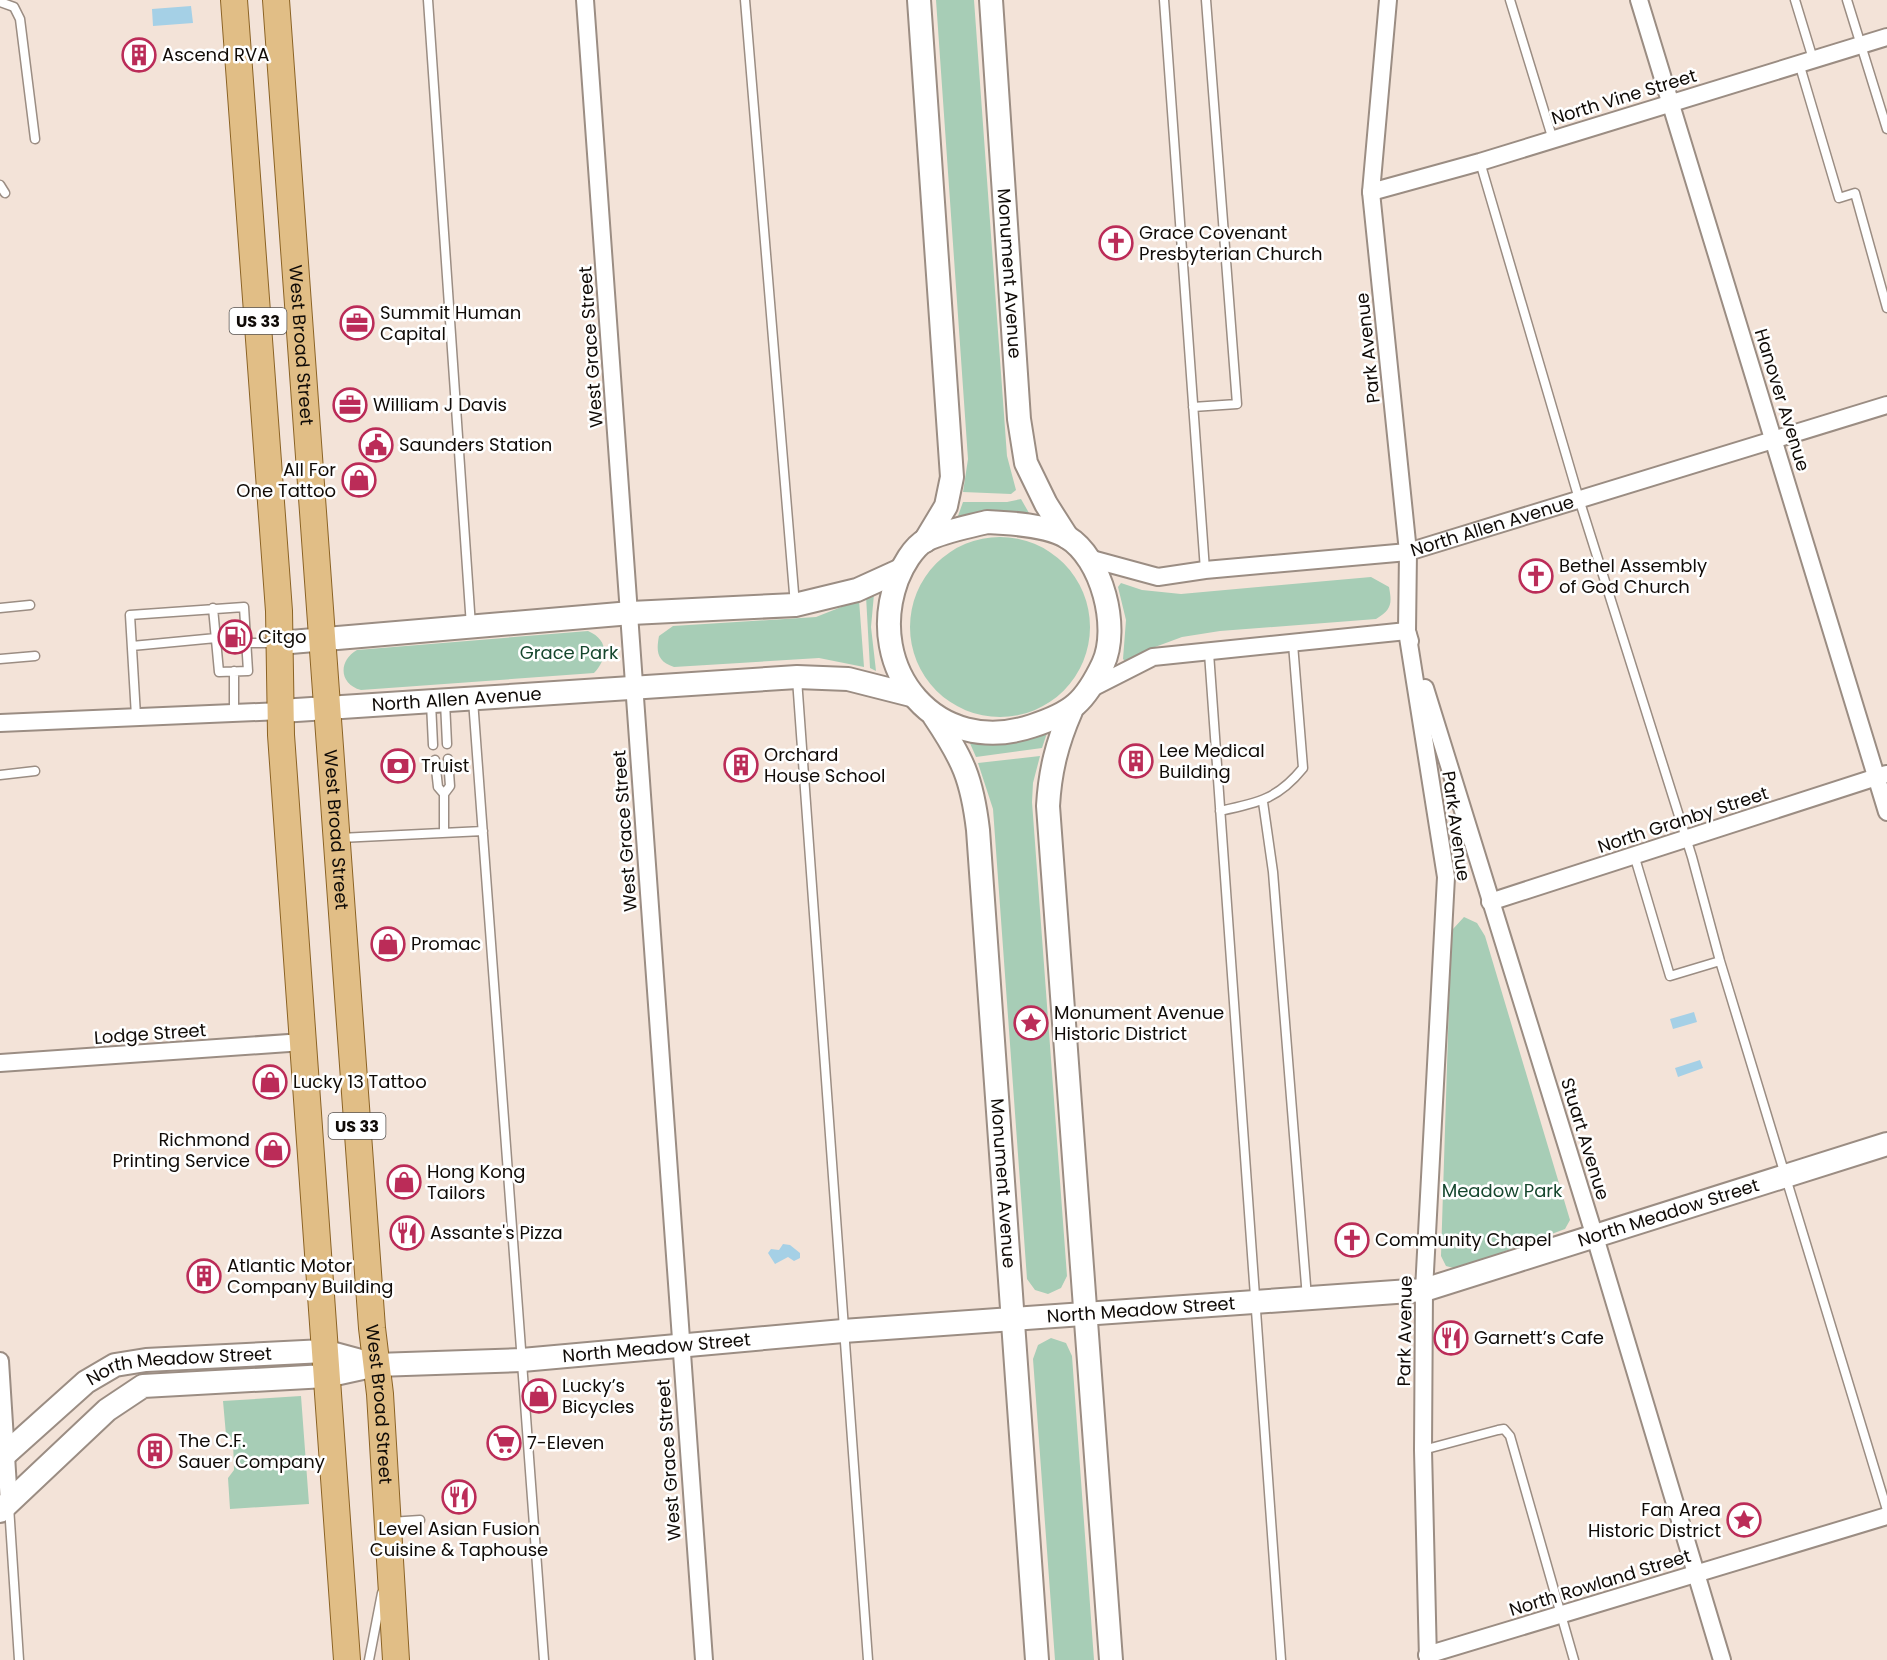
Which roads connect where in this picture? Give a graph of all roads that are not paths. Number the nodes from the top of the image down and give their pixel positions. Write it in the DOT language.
graph roads {
  1 [pos="234,0"];
  2 [pos="276,0"];
  3 [pos="428,0"];
  4 [pos="585,0"];
  5 [pos="745,0"];
  6 [pos="919,0"];
  7 [pos="991,0"];
  8 [pos="1164,0"];
  9 [pos="1206,0"];
  10 [pos="1388,0"];
  11 [pos="1510,0"];
  12 [pos="1639,0"];
  13 [pos="1795,0"];
  14 [pos="1847,0"];
  15 [pos="0,2"];
  16 [pos="1887,37"];
  17 [pos="1861,45"];
  18 [pos="1806,61"];
  19 [pos="1671,104"];
  20 [pos="1887,129"];
  21 [pos="35,139"];
  22 [pos="1553,140"];
  23 [pos="1480,162"];
  24 [pos="1371,192"];
  25 [pos="1887,308"];
  26 [pos="1887,405"];
  27 [pos="1193,407"];
  28 [pos="1774,441"];
  29 [pos="1579,500"];
  30 [pos="1067,537"];
  31 [pos="925,541"];
  32 [pos="1408,552"];
  33 [pos="1088,558"];
  34 [pos="901,570"];
  35 [pos="1205,570"];
  36 [pos="30,605"];
  37 [pos="795,605"];
  38 [pos="0,608"];
  39 [pos="213,608"];
  40 [pos="630,613"];
  41 [pos="471,627"];
  42 [pos="1407,631"];
  43 [pos="216,638"];
  44 [pos="322,638"];
  45 [pos="248,643"];
  46 [pos="279,643"];
  47 [pos="1293,644"];
  48 [pos="132,646"];
  49 [pos="1209,653"];
  50 [pos="35,656"];
  51 [pos="0,659"];
  52 [pos="234,671"];
  53 [pos="797,677"];
  54 [pos="635,688"];
  55 [pos="1092,688"];
  56 [pos="911,695"];
  57 [pos="473,700"];
  58 [pos="438,702"];
  59 [pos="327,709"];
  60 [pos="280,711"];
  61 [pos="1071,711"];
  62 [pos="234,712"];
  63 [pos="136,716"];
  64 [pos="934,716"];
  65 [pos="0,723"];
  66 [pos="433,744"];
  67 [pos="447,744"];
  68 [pos="448,759"];
  69 [pos="435,760"];
  70 [pos="35,771"];
  71 [pos="0,775"];
  72 [pos="1882,776"];
  73 [pos="444,794"];
  74 [pos="1263,802"];
  75 [pos="1220,811"];
  76 [pos="1887,812"];
  77 [pos="483,831"];
  78 [pos="444,833"];
  79 [pos="337,838"];
  80 [pos="1686,840"];
  81 [pos="1635,858"];
  82 [pos="1490,902"];
  83 [pos="1720,960"];
  84 [pos="303,1042"];
  85 [pos="0,1063"];
  86 [pos="1887,1144"];
  87 [pos="1787,1175"];
  88 [pos="1595,1237"];
  89 [pos="1424,1290"];
  90 [pos="1307,1299"];
  91 [pos="1256,1301"];
  92 [pos="1086,1316"];
  93 [pos="1013,1321"];
  94 [pos="843,1331"];
  95 [pos="680,1346"];
  96 [pos="522,1360"];
  97 [pos="0,1361"];
  98 [pos="325,1363"];
  99 [pos="376,1365"];
  100 [pos="2,1401"];
  101 [pos="1423,1450"];
  102 [pos="3,1456"];
  103 [pos="4,1507"];
  104 [pos="1887,1510"];
  105 [pos="1887,1516"];
  106 [pos="420,1520"];
  107 [pos="386,1523"];
  108 [pos="389,1559"];
  109 [pos="1696,1575"];
  110 [pos="1561,1616"];
  111 [pos="1428,1657"];
  112 [pos="19,1660"];
  113 [pos="347,1660"];
  114 [pos="369,1660"];
  115 [pos="396,1660"];
  116 [pos="544,1660"];
  117 [pos="704,1660"];
  118 [pos="868,1660"];
  119 [pos="1037,1660"];
  120 [pos="1111,1660"];
  121 [pos="1281,1660"];
  122 [pos="1574,1660"];
  123 [pos="1722,1660"];
  1 -- 46 [label="main road, US 33"];
  2 -- 44 [label="main road, West Broad Street / US 33"];
  3 -- 41 [label="lane"];
  4 -- 40 [label="street, West Grace Street"];
  5 -- 37 [label="lane"];
  6 -- 31 [label="street"];
  7 -- 30 [label="street, Monument Avenue"];
  8 -- 27 [label="lane"];
  9 -- 27 [label="lane"];
  10 -- 24 [label="street, Park Avenue"];
  11 -- 22 [label="lane"];
  12 -- 19 [label="street, Hanover Avenue"];
  13 -- 18 [label="lane"];
  14 -- 17 [label="lane"];
  15 -- 21 [label="lane"];
  16 -- 17 [label="street, North Vine Street"];
  17 -- 18 [label="street, North Vine Street"];
  17 -- 20 [label="lane"];
  18 -- 19 [label="street, North Vine Street"];
  18 -- 25 [label="lane"];
  19 -- 22 [label="street, North Vine Street"];
  19 -- 28 [label="street, Hanover Avenue"];
  22 -- 23 [label="street, North Vine Street"];
  23 -- 24 [label="street, North Vine Street"];
  23 -- 29 [label="lane"];
  24 -- 32 [label="street, Park Avenue"];
  26 -- 28 [label="street, North Allen Avenue"];
  27 -- 35 [label="lane"];
  28 -- 29 [label="street, North Allen Avenue"];
  28 -- 72 [label="street, Hanover Avenue"];
  29 -- 32 [label="street, North Allen Avenue"];
  29 -- 80 [label="lane"];
  30 -- 31 [label="street"];
  30 -- 33 [label="street, Monument Avenue"];
  31 -- 34 [label="street"];
  32 -- 35 [label="street, North Allen Avenue"];
  32 -- 42 [label="street, Park Avenue"];
  33 -- 35 [label="street, North Allen Avenue"];
  33 -- 55 [label="street, Monument Avenue"];
  34 -- 37 [label="street"];
  34 -- 56 [label="street"];
  36 -- 38 [label="lane"];
  37 -- 40 [label="street"];
  39 -- 43 [label="lane"];
  39 -- 45 [label="lane"];
  39 -- 48 [label="lane"];
  40 -- 41 [label="street"];
  40 -- 54 [label="street, West Grace Street"];
  41 -- 44 [label="street"];
  42 -- 47 [label="street"];
  42 -- 82 [label="street, Stuart Avenue"];
  42 -- 89 [label="street, Park Avenue"];
  43 -- 48 [label="lane"];
  43 -- 52 [label="lane"];
  44 -- 46 [label="street"];
  44 -- 59 [label="main road, West Broad Street / US 33"];
  45 -- 46 [label="lane"];
  45 -- 52 [label="lane"];
  46 -- 60 [label="main road, US 33"];
  47 -- 49 [label="street"];
  47 -- 74 [label="lane"];
  48 -- 63 [label="lane"];
  49 -- 55 [label="street"];
  49 -- 75 [label="lane"];
  50 -- 51 [label="lane"];
  52 -- 62 [label="lane"];
  53 -- 54 [label="street, North Allen Avenue"];
  53 -- 56 [label="street, North Allen Avenue"];
  53 -- 94 [label="lane"];
  54 -- 57 [label="street, North Allen Avenue"];
  54 -- 95 [label="street, West Grace Street"];
  55 -- 61 [label="street, Monument Avenue"];
  56 -- 64 [label="street"];
  57 -- 58 [label="street, North Allen Avenue"];
  57 -- 77 [label="lane"];
  58 -- 59 [label="street, North Allen Avenue"];
  58 -- 66 [label="lane"];
  58 -- 67 [label="lane"];
  59 -- 60 [label="street, North Allen Avenue"];
  59 -- 79 [label="main road, West Broad Street / US 33"];
  60 -- 62 [label="street, North Allen Avenue"];
  60 -- 84 [label="main road, US 33"];
  61 -- 64 [label="street"];
  61 -- 92 [label="street"];
  62 -- 63 [label="street, North Allen Avenue"];
  63 -- 65 [label="street, North Allen Avenue"];
  64 -- 93 [label="street, Monument Avenue"];
  68 -- 73 [label="lane"];
  69 -- 73 [label="lane"];
  70 -- 71 [label="lane"];
  72 -- 76 [label="street, Hanover Avenue"];
  72 -- 80 [label="street, North Granby Street"];
  73 -- 78 [label="lane"];
  74 -- 75 [label="lane"];
  74 -- 90 [label="lane"];
  75 -- 91 [label="lane"];
  77 -- 78 [label="lane"];
  77 -- 96 [label="lane"];
  78 -- 79 [label="lane"];
  79 -- 99 [label="main road, West Broad Street / US 33"];
  80 -- 81 [label="street, North Granby Street"];
  80 -- 83 [label="lane"];
  81 -- 82 [label="street, North Granby Street"];
  81 -- 83 [label="lane"];
  82 -- 88 [label="street, Stuart Avenue"];
  83 -- 87 [label="lane"];
  84 -- 85 [label="street, Lodge Street"];
  84 -- 98 [label="main road, US 33"];
  86 -- 87 [label="street, North Meadow Street"];
  87 -- 88 [label="street, North Meadow Street"];
  87 -- 104 [label="lane"];
  88 -- 89 [label="street, North Meadow Street"];
  88 -- 109 [label="street, Stuart Avenue"];
  89 -- 90 [label="street, North Meadow Street"];
  89 -- 101 [label="street, Park Avenue"];
  90 -- 91 [label="street, North Meadow Street"];
  91 -- 92 [label="street, North Meadow Street"];
  91 -- 121 [label="lane"];
  92 -- 93 [label="street, North Meadow Street"];
  92 -- 120 [label="street"];
  93 -- 94 [label="street, North Meadow Street"];
  93 -- 119 [label="street, Monument Avenue"];
  94 -- 95 [label="street, North Meadow Street"];
  94 -- 118 [label="lane"];
  95 -- 96 [label="street, North Meadow Street"];
  95 -- 117 [label="street, West Grace Street"];
  96 -- 99 [label="street, North Meadow Street"];
  96 -- 116 [label="lane"];
  97 -- 100 [label="street"];
  98 -- 99 [label="street, North Meadow Street"];
  98 -- 102 [label="street, North Meadow Street"];
  98 -- 103 [label="street, North Meadow Street"];
  98 -- 113 [label="main road, US 33"];
  99 -- 107 [label="main road, West Broad Street / US 33"];
  100 -- 102 [label="street"];
  101 -- 110 [label="lane"];
  101 -- 111 [label="street, Park Avenue"];
  102 -- 103 [label="street"];
  103 -- 112 [label="lane"];
  105 -- 109 [label="street, North Rowland Street"];
  106 -- 107 [label="lane"];
  107 -- 108 [label="main road, West Broad Street / US 33"];
  108 -- 114 [label="lane"];
  108 -- 115 [label="main road, West Broad Street / US 33"];
  109 -- 110 [label="street, North Rowland Street"];
  109 -- 123 [label="street, Stuart Avenue"];
  110 -- 111 [label="street, North Rowland Street"];
  110 -- 122 [label="lane"];
}
